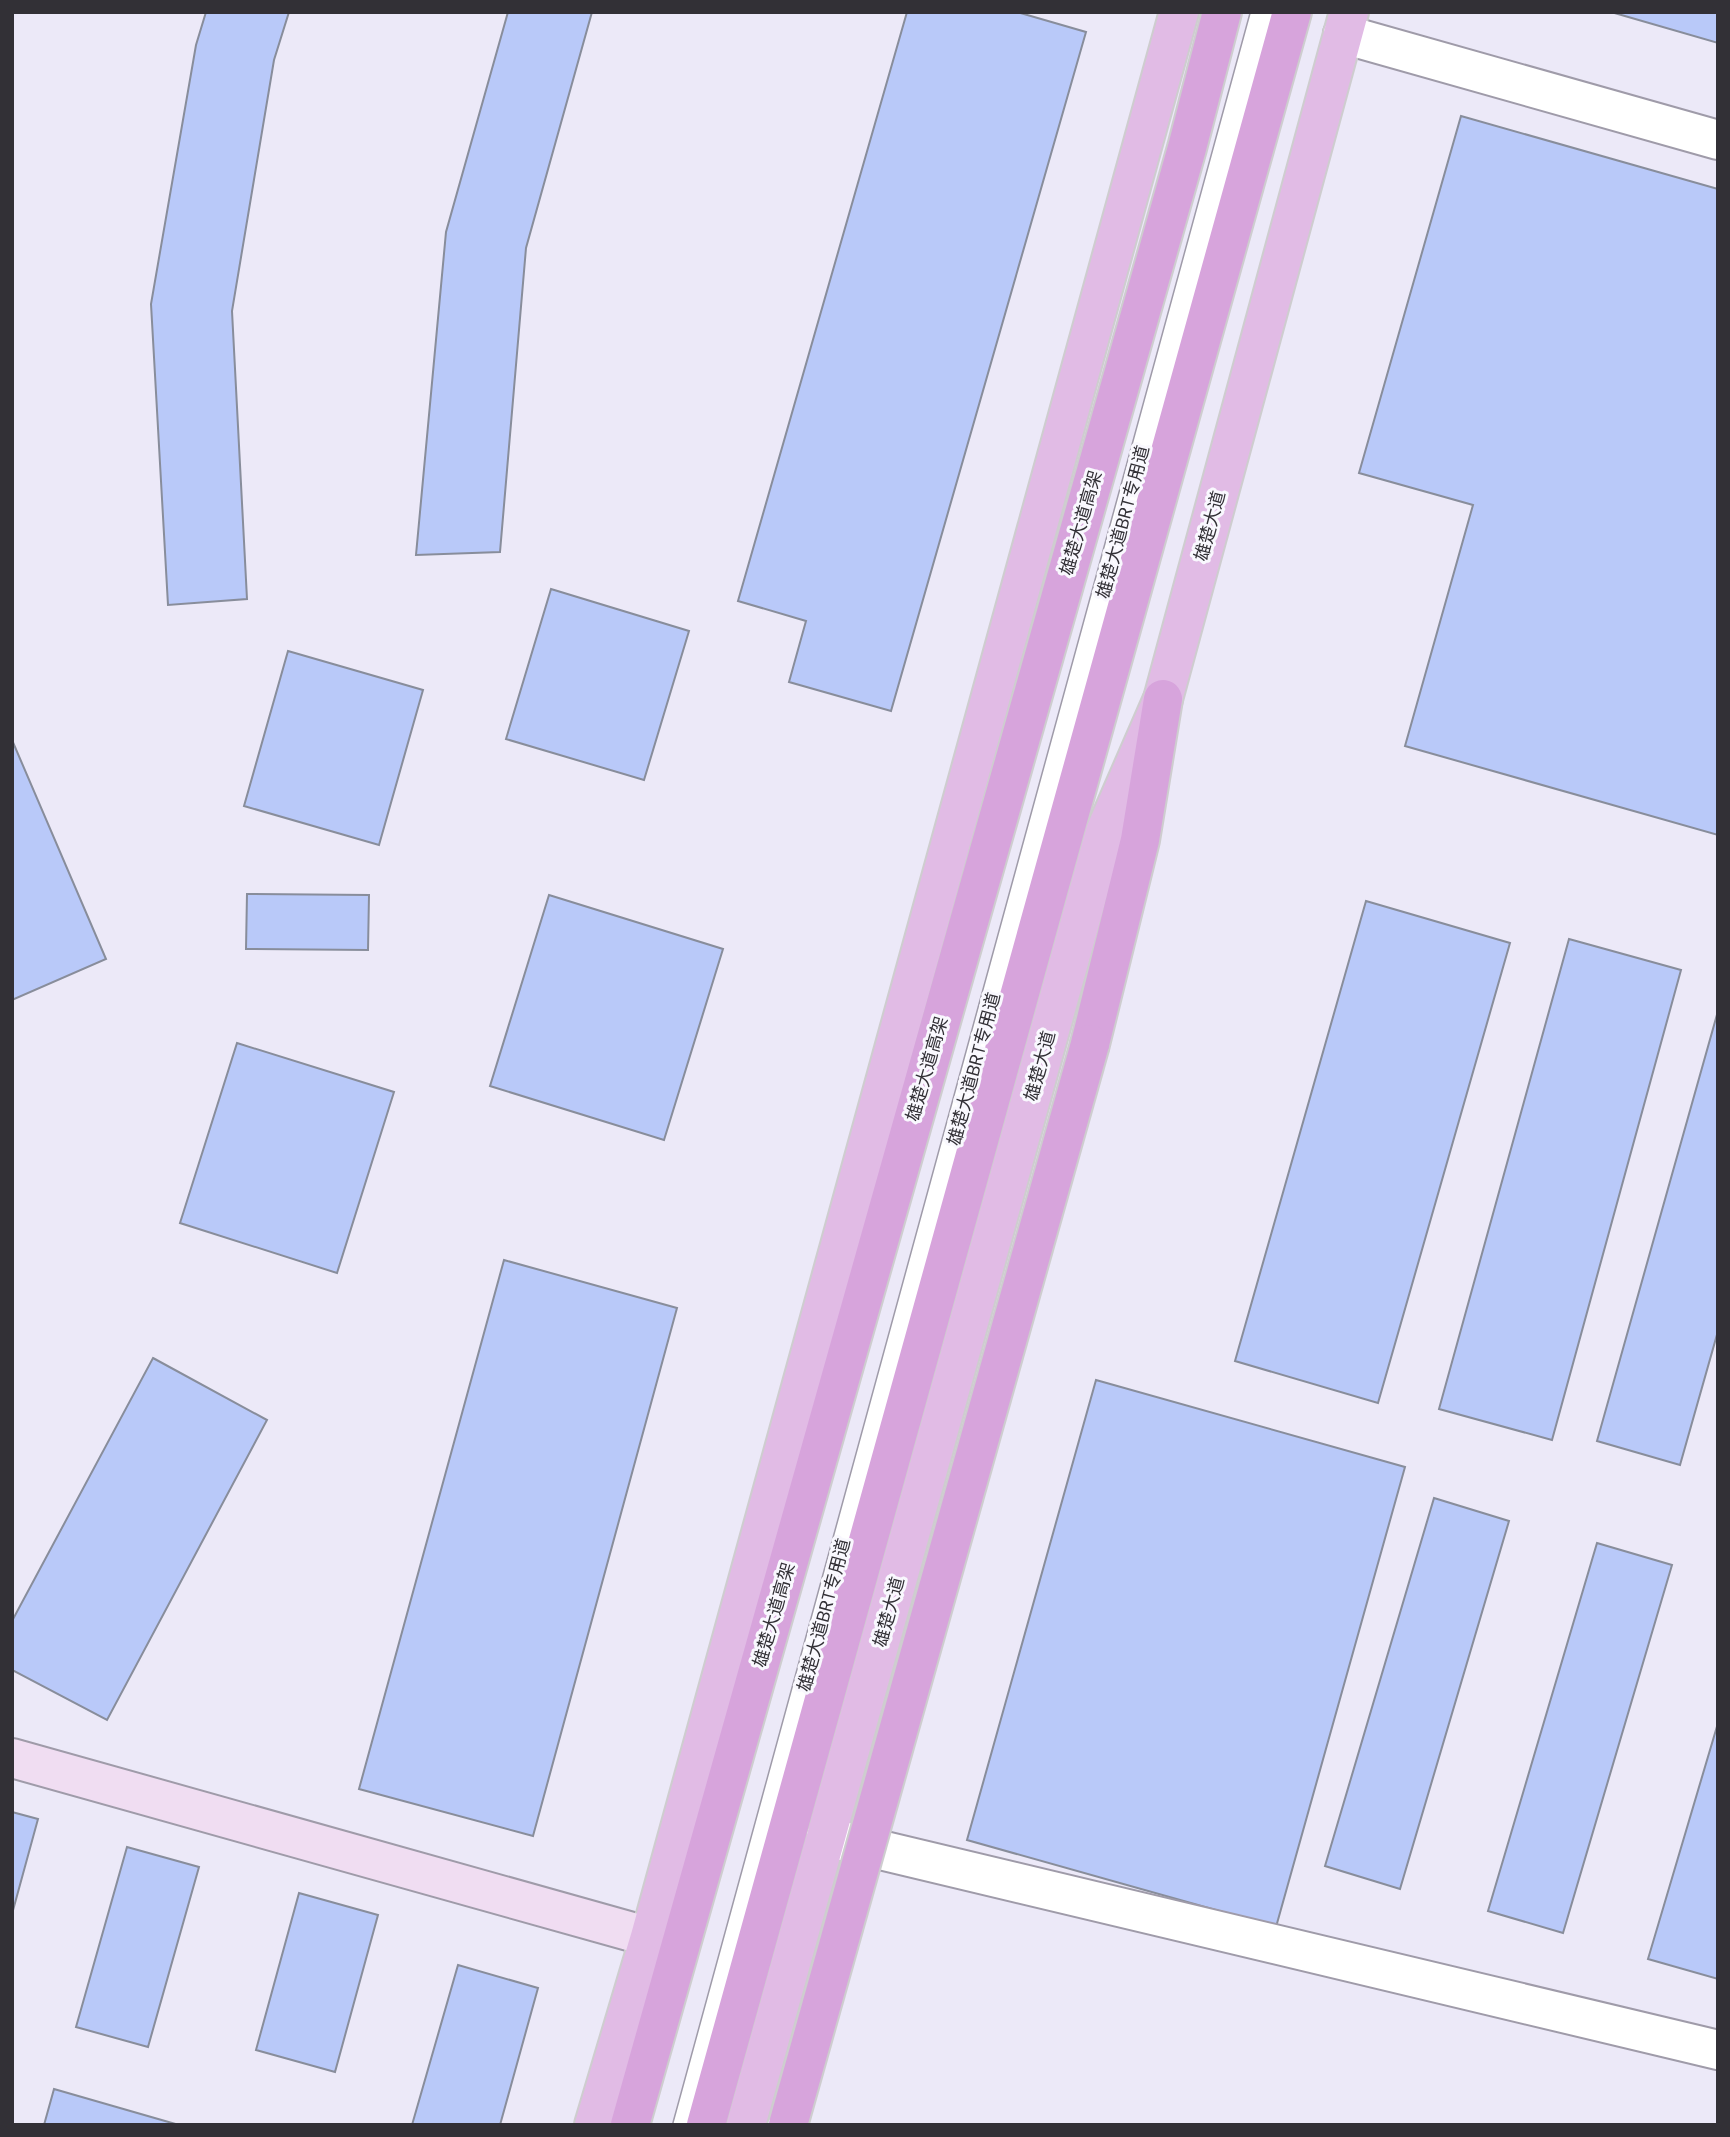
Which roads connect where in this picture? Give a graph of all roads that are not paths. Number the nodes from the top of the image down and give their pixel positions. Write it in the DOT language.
graph roads {
  1 [pos="1178,12"];
  2 [pos="1222,12"];
  3 [pos="1262,12"];
  4 [pos="1292,12"];
  5 [pos="1346,23"];
  6 [pos="1718,140"];
  7 [pos="1163,699"];
  8 [pos="12,1758"];
  9 [pos="826,1838"];
  10 [pos="650,1937"];
  11 [pos="1718,2050"];
  12 [pos="594,2125"];
  13 [pos="630,2125"];
  14 [pos="684,2125"];
  15 [pos="706,2125"];
  16 [pos="746,2125"];
  17 [pos="788,2125"];
  1 -- 10 [label="main road"];
  2 -- 13 [label="highway, 雄楚大道高架"];
  3 -- 14 [label="lane, 雄楚大道BRT专用道"];
  4 -- 15 [label="highway"];
  5 -- 6 [label="street"];
  5 -- 7 [label="main road, 雄楚大道"];
  7 -- 9 [label="main road, 雄楚大道"];
  7 -- 17 [label="highway, bridge"];
  8 -- 10 [label="main road"];
  9 -- 11 [label="street"];
  9 -- 16 [label="main road, 雄楚大道"];
  10 -- 12 [label="main road"];
}
